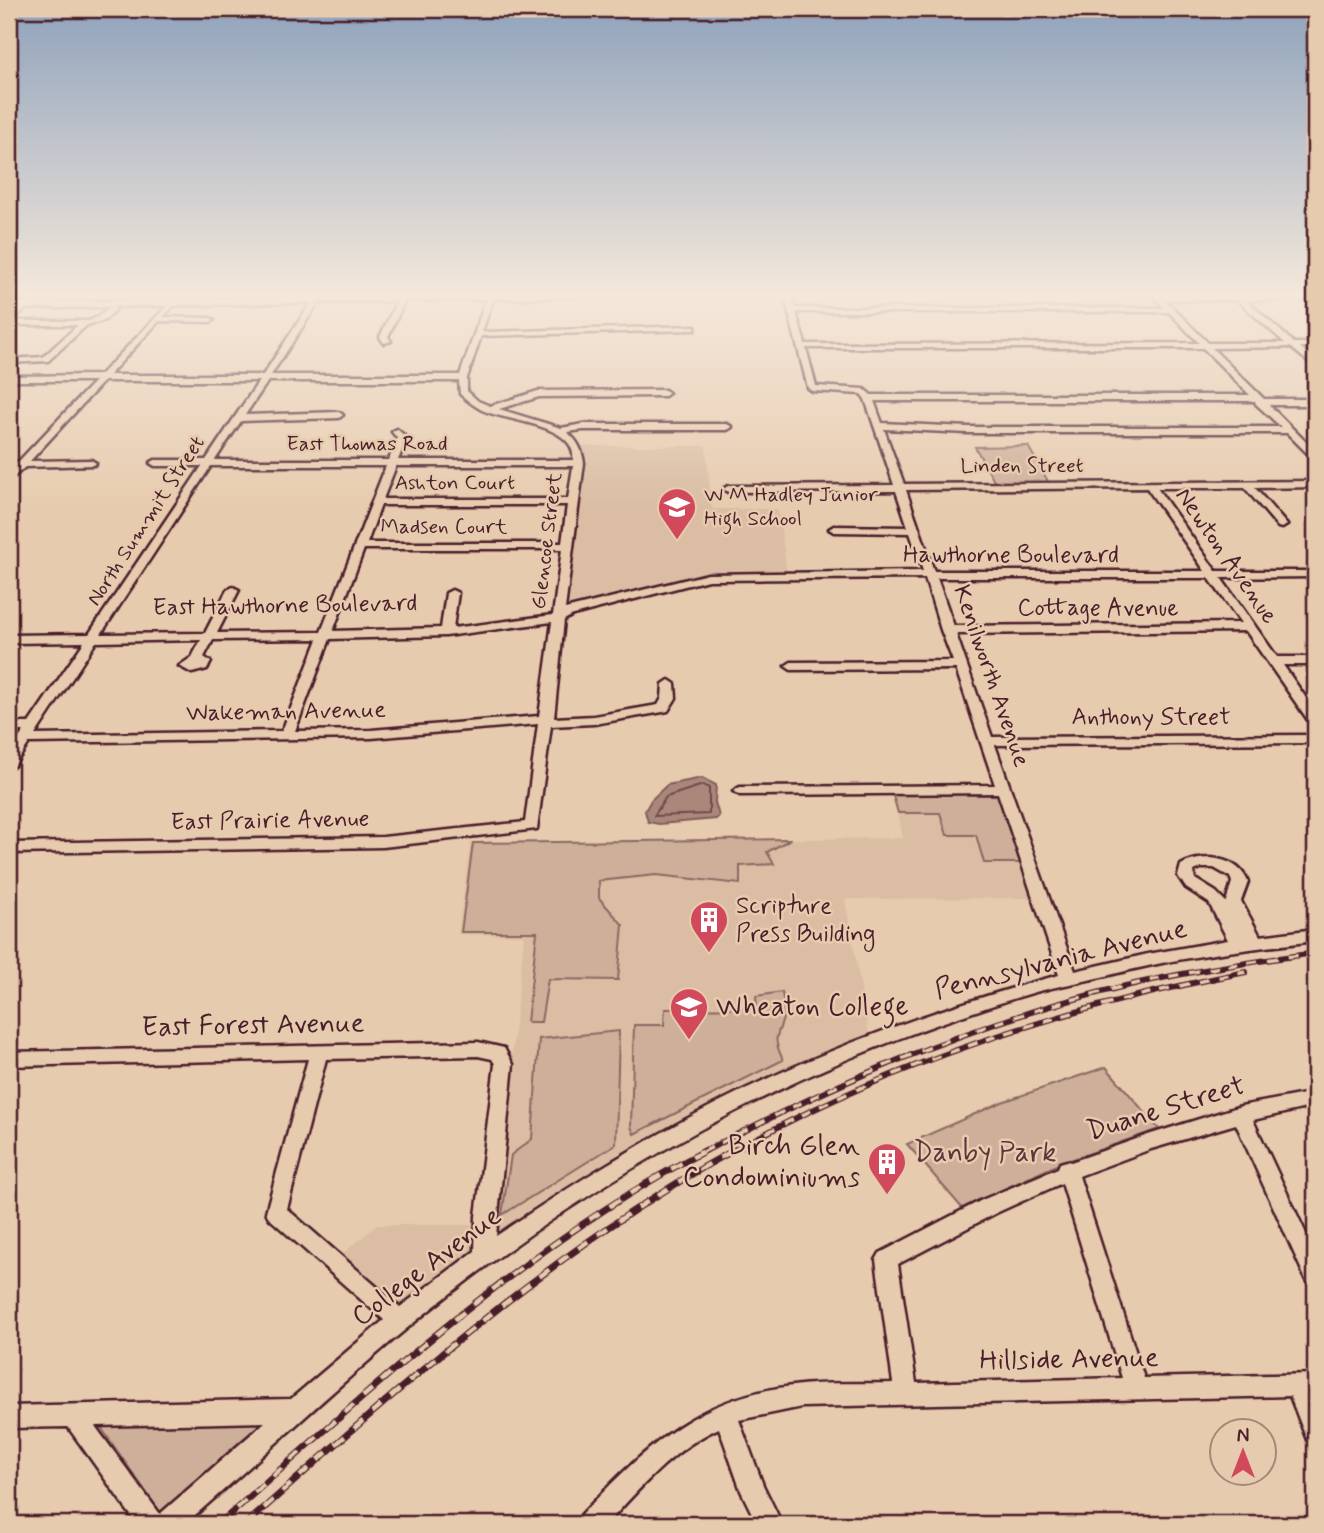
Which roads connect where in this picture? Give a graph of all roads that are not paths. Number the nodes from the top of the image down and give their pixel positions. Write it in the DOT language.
graph roads {
  1 [pos="114,366"];
  2 [pos="272,366"];
  3 [pos="467,366"];
  4 [pos="807,366"];
  5 [pos="1224,366"];
  6 [pos="463,377"];
  7 [pos="9,378"];
  8 [pos="102,378"];
  9 [pos="264,378"];
  10 [pos="867,390"];
  11 [pos="665,393"];
  12 [pos="1257,400"];
  13 [pos="1315,402"];
  14 [pos="488,410"];
  15 [pos="339,415"];
  16 [pos="238,418"];
  17 [pos="878,426"];
  18 [pos="727,427"];
  19 [pos="1286,430"];
  20 [pos="397,432"];
  21 [pos="559,432"];
  22 [pos="1315,456"];
  23 [pos="91,463"];
  24 [pos="155,463"];
  25 [pos="207,463"];
  26 [pos="393,463"];
  27 [pos="579,463"];
  28 [pos="9,464"];
  29 [pos="22,464"];
  30 [pos="9,478"];
  31 [pos="1247,484"];
  32 [pos="1315,484"];
  33 [pos="1150,485"];
  34 [pos="899,487"];
  35 [pos="728,489"];
  36 [pos="378,502"];
  37 [pos="574,502"];
  38 [pos="1282,525"];
  39 [pos="834,529"];
  40 [pos="914,530"];
  41 [pos="361,546"];
  42 [pos="569,546"];
  43 [pos="1315,574"];
  44 [pos="1213,575"];
  45 [pos="929,576"];
  46 [pos="233,590"];
  47 [pos="453,593"];
  48 [pos="561,614"];
  49 [pos="1250,627"];
  50 [pos="446,628"];
  51 [pos="9,630"];
  52 [pos="947,630"];
  53 [pos="329,631"];
  54 [pos="212,633"];
  55 [pos="95,634"];
  56 [pos="9,639"];
  57 [pos="197,659"];
  58 [pos="1274,661"];
  59 [pos="1315,661"];
  60 [pos="960,665"];
  61 [pos="791,666"];
  62 [pos="669,684"];
  63 [pos="548,719"];
  64 [pos="1315,720"];
  65 [pos="9,727"];
  66 [pos="29,733"];
  67 [pos="288,735"];
  68 [pos="1315,739"];
  69 [pos="987,741"];
  70 [pos="9,763"];
  71 [pos="1004,789"];
  72 [pos="740,791"];
  73 [pos="532,826"];
  74 [pos="9,848"];
  75 [pos="1315,935"];
  76 [pos="1247,943"];
  77 [pos="1069,979"];
  78 [pos="319,1053"];
  79 [pos="9,1059"];
  80 [pos="750,1094"];
  81 [pos="1315,1099"];
  82 [pos="1241,1114"];
  83 [pos="1067,1169"];
  84 [pos="485,1255"];
  85 [pos="1315,1275"];
  86 [pos="400,1320"];
  87 [pos="1306,1385"];
  88 [pos="1136,1388"];
  89 [pos="906,1394"];
  90 [pos="297,1410"];
  91 [pos="725,1413"];
  92 [pos="73,1415"];
  93 [pos="9,1417"];
  94 [pos="1315,1432"];
  95 [pos="152,1524"];
  96 [pos="167,1524"];
  97 [pos="590,1524"];
  98 [pos="770,1524"];
  1 -- 8 [label="street"];
  2 -- 9 [label="street, North Summit Street"];
  3 -- 6 [label="street"];
  4 -- 10 [label="street"];
  5 -- 12 [label="street"];
  6 -- 9 [label="street"];
  6 -- 14 [label="street"];
  7 -- 8 [label="street"];
  8 -- 9 [label="street"];
  8 -- 29 [label="street"];
  9 -- 16 [label="street, North Summit Street"];
  10 -- 12 [label="street"];
  10 -- 17 [label="street, Kenilworth Avenue"];
  11 -- 14 [label="street"];
  12 -- 13 [label="street"];
  12 -- 19 [label="street"];
  14 -- 21 [label="street"];
  15 -- 16 [label="street"];
  16 -- 25 [label="street, North Summit Street"];
  17 -- 19 [label="street"];
  17 -- 34 [label="street, Kenilworth Avenue"];
  18 -- 21 [label="street"];
  19 -- 22 [label="street"];
  20 -- 26 [label="street"];
  21 -- 27 [label="street, Glencoe Street"];
  23 -- 29 [label="street"];
  24 -- 25 [label="street, East Thomas Road"];
  25 -- 26 [label="street, East Thomas Road"];
  25 -- 55 [label="street, North Summit Street"];
  26 -- 27 [label="street, East Thomas Road"];
  26 -- 36 [label="street"];
  27 -- 37 [label="street, Glencoe Street"];
  28 -- 29 [label="street"];
  29 -- 30 [label="street"];
  31 -- 32 [label="street, Linden Street"];
  31 -- 33 [label="street, Linden Street"];
  31 -- 38 [label="street"];
  33 -- 34 [label="street, Linden Street"];
  33 -- 44 [label="street, Newton Avenue"];
  34 -- 35 [label="street, Linden Street"];
  34 -- 40 [label="street, Kenilworth Avenue"];
  36 -- 37 [label="street, Ashton Court"];
  36 -- 41 [label="street"];
  37 -- 42 [label="street, Glencoe Street"];
  39 -- 40 [label="street"];
  40 -- 45 [label="street, Kenilworth Avenue"];
  41 -- 42 [label="street, Madsen Court"];
  41 -- 53 [label="street"];
  42 -- 48 [label="street, Glencoe Street"];
  43 -- 44 [label="street, Hawthorne Boulevard"];
  44 -- 45 [label="street, Hawthorne Boulevard"];
  44 -- 49 [label="street, Newton Avenue"];
  45 -- 48 [label="street, Hawthorne Boulevard"];
  45 -- 52 [label="street, Kenilworth Avenue"];
  46 -- 54 [label="street"];
  47 -- 50 [label="street"];
  48 -- 50 [label="street"];
  48 -- 63 [label="street, Glencoe Street"];
  49 -- 52 [label="street, Cottage Avenue"];
  49 -- 58 [label="street, Newton Avenue"];
  50 -- 53 [label="street"];
  51 -- 55 [label="street"];
  52 -- 60 [label="street, Kenilworth Avenue"];
  53 -- 54 [label="street"];
  53 -- 67 [label="street"];
  54 -- 55 [label="street"];
  54 -- 57 [label="street"];
  55 -- 56 [label="street"];
  55 -- 66 [label="street, North Summit Street"];
  58 -- 59 [label="street"];
  58 -- 64 [label="street, Newton Avenue"];
  60 -- 61 [label="street"];
  60 -- 69 [label="street, Kenilworth Avenue"];
  62 -- 63 [label="street, Wakeman Avenue"];
  63 -- 67 [label="street, Wakeman Avenue"];
  63 -- 73 [label="street, Glencoe Street"];
  65 -- 66 [label="street, Wakeman Avenue"];
  66 -- 67 [label="street, Wakeman Avenue"];
  66 -- 70 [label="street, North Summit Street"];
  68 -- 69 [label="street, Anthony Street"];
  69 -- 71 [label="street, Kenilworth Avenue"];
  71 -- 72 [label="street"];
  71 -- 77 [label="street, Kenilworth Avenue"];
  73 -- 74 [label="street, East Prairie Avenue"];
  75 -- 76 [label="street, Pennsylvania Avenue"];
  76 -- 76 [label="street"];
  76 -- 77 [label="street, Pennsylvania Avenue"];
  77 -- 80 [label="street, Pennsylvania Avenue"];
  78 -- 79 [label="street, East Forest Avenue"];
  78 -- 84 [label="street, East Forest Avenue"];
  78 -- 86 [label="street"];
  80 -- 84 [label="street, College Avenue"];
  81 -- 82 [label="street, Duane Street"];
  82 -- 83 [label="street, Duane Street"];
  82 -- 85 [label="street"];
  83 -- 88 [label="street"];
  83 -- 89 [label="street, Duane Street"];
  84 -- 86 [label="street, College Avenue"];
  86 -- 90 [label="street, College Avenue"];
  87 -- 88 [label="street, Hillside Avenue"];
  87 -- 94 [label="street"];
  88 -- 89 [label="street, Hillside Avenue"];
  89 -- 91 [label="street, Hillside Avenue"];
  90 -- 92 [label="street"];
  90 -- 96 [label="street, College Avenue"];
  91 -- 97 [label="street, Hillside Avenue"];
  91 -- 98 [label="street"];
  92 -- 93 [label="street"];
  92 -- 95 [label="street"];
}
